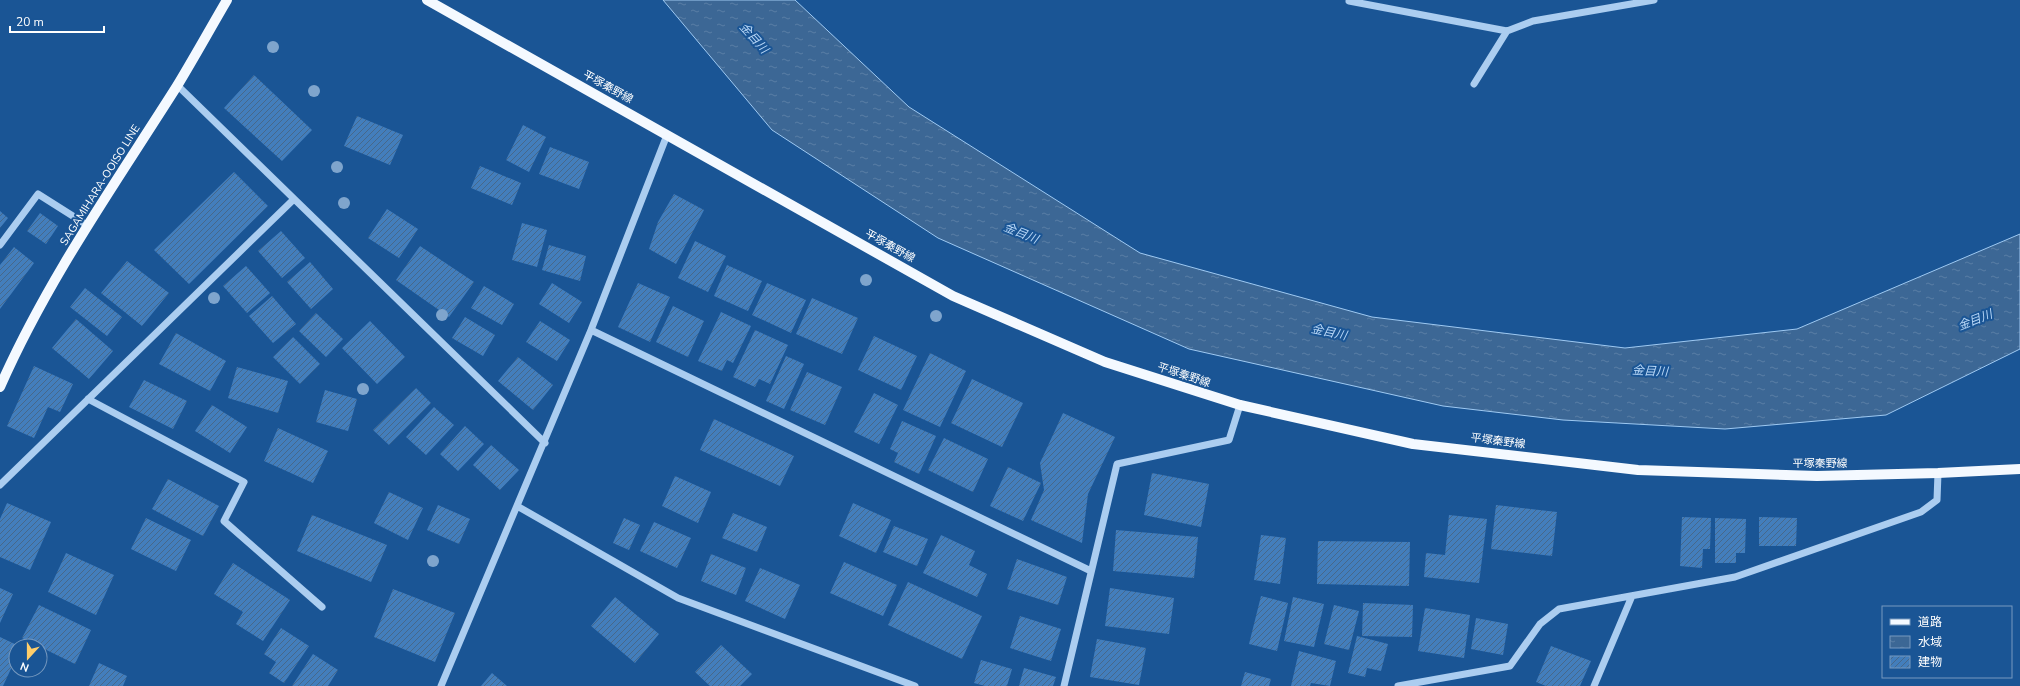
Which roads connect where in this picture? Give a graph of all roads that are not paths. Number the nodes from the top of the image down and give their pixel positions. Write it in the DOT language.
graph roads {
  1 [pos="227,0"];
  2 [pos="426,0"];
  3 [pos="1654,0"];
  4 [pos="1350,1"];
  5 [pos="1507,31"];
  6 [pos="1474,84"];
  7 [pos="177,85"];
  8 [pos="667,135"];
  9 [pos="293,200"];
  10 [pos="87,226"];
  11 [pos="0,245"];
  12 [pos="592,330"];
  13 [pos="0,387"];
  14 [pos="88,399"];
  15 [pos="1240,405"];
  16 [pos="545,443"];
  17 [pos="2020,469"];
  18 [pos="1938,473"];
  19 [pos="0,485"];
  20 [pos="517,506"];
  21 [pos="1091,571"];
  22 [pos="1632,596"];
  23 [pos="322,606"];
  24 [pos="441,686"];
  25 [pos="915,686"];
  26 [pos="1064,686"];
  27 [pos="1398,686"];
  28 [pos="1594,686"];
  1 -- 7 [label="main road, SAGAMIHARA-OOISO LINE"];
  2 -- 8 [label="main road, 平塚秦野線"];
  3 -- 5 [label="street"];
  4 -- 5 [label="street"];
  5 -- 6 [label="street"];
  7 -- 9 [label="street"];
  7 -- 10 [label="main road, SAGAMIHARA-OOISO LINE"];
  8 -- 12 [label="street"];
  8 -- 15 [label="main road, 平塚秦野線"];
  9 -- 14 [label="street"];
  9 -- 16 [label="street"];
  10 -- 11 [label="street"];
  10 -- 13 [label="main road, SAGAMIHARA-OOISO LINE"];
  12 -- 16 [label="street"];
  12 -- 21 [label="street"];
  14 -- 19 [label="street"];
  14 -- 23 [label="street"];
  15 -- 18 [label="main road, 平塚秦野線"];
  15 -- 21 [label="street"];
  16 -- 20 [label="street"];
  17 -- 18 [label="main road, 平塚秦野線"];
  18 -- 22 [label="street"];
  20 -- 24 [label="street"];
  20 -- 25 [label="street"];
  21 -- 26 [label="street"];
  22 -- 27 [label="street"];
  22 -- 28 [label="street"];
}
